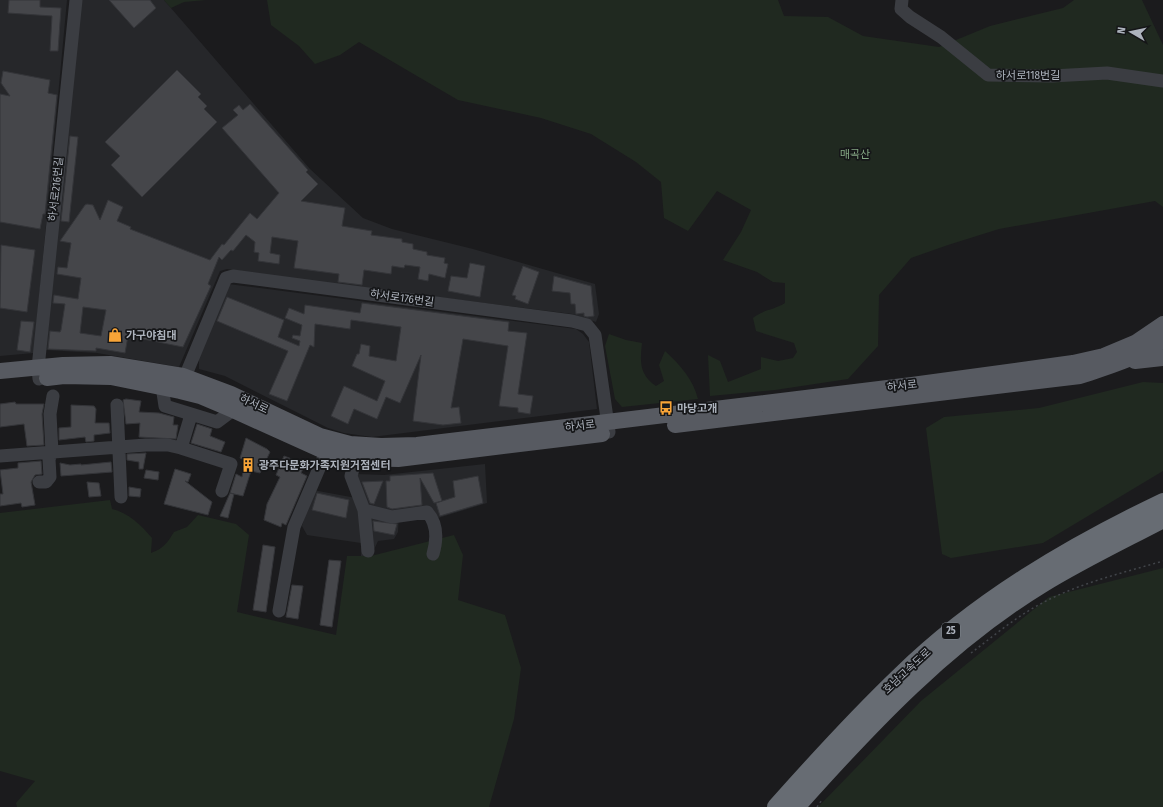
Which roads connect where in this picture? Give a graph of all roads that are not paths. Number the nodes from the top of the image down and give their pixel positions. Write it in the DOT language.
graph roads {
  1 [pos="76,0"];
  2 [pos="902,0"];
  3 [pos="1163,81"];
  4 [pos="1163,324"];
  5 [pos="1163,340"];
  6 [pos="1163,358"];
  7 [pos="1123,362"];
  8 [pos="0,371"];
  9 [pos="39,373"];
  10 [pos="0,381"];
  11 [pos="182,384"];
  12 [pos="162,386"];
  13 [pos="53,396"];
  14 [pos="117,405"];
  15 [pos="233,410"];
  16 [pos="191,415"];
  17 [pos="608,428"];
  18 [pos="118,447"];
  19 [pos="181,448"];
  20 [pos="52,452"];
  21 [pos="326,452"];
  22 [pos="0,456"];
  23 [pos="356,458"];
  24 [pos="39,482"];
  25 [pos="222,491"];
  26 [pos="121,497"];
  27 [pos="1163,502"];
  28 [pos="364,510"];
  29 [pos="1163,519"];
  30 [pos="368,551"];
  31 [pos="433,554"];
  32 [pos="279,611"];
  33 [pos="776,807"];
  34 [pos="796,807"];
  1 -- 9 [label="street, 하서로216번길"];
  2 -- 3 [label="street, 하서로118번길"];
  4 -- 17 [label="main road, 하서로"];
  5 -- 7 [label="main road, 하서로"];
  6 -- 7 [label="main road"];
  7 -- 17 [label="main road, 하서로"];
  8 -- 9 [label="main road, 하서로"];
  9 -- 10 [label="main road, 하서로"];
  9 -- 11 [label="main road, 하서로"];
  9 -- 12 [label="main road, 하서로"];
  11 -- 12 [label="main road, 하서로"];
  11 -- 15 [label="main road, 하서로"];
  11 -- 17 [label="main road, 하서로"];
  11 -- 17 [label="street, 하서로176번길"];
  12 -- 16 [label="street, 하서로"];
  13 -- 20 [label="street"];
  14 -- 18 [label="street"];
  15 -- 16 [label="street, 하서로"];
  15 -- 21 [label="main road, 하서로"];
  16 -- 19 [label="street"];
  17 -- 23 [label="main road, 하서로"];
  18 -- 19 [label="street"];
  18 -- 20 [label="street"];
  18 -- 26 [label="street"];
  19 -- 25 [label="street"];
  20 -- 22 [label="street"];
  20 -- 24 [label="street"];
  21 -- 23 [label="main road, 하서로"];
  21 -- 32 [label="street"];
  23 -- 28 [label="street"];
  27 -- 33 [label="highway, 호남고속도로 / 25"];
  28 -- 30 [label="street"];
  28 -- 31 [label="street"];
  29 -- 34 [label="highway, 호남고속도로 / 25"];
}
